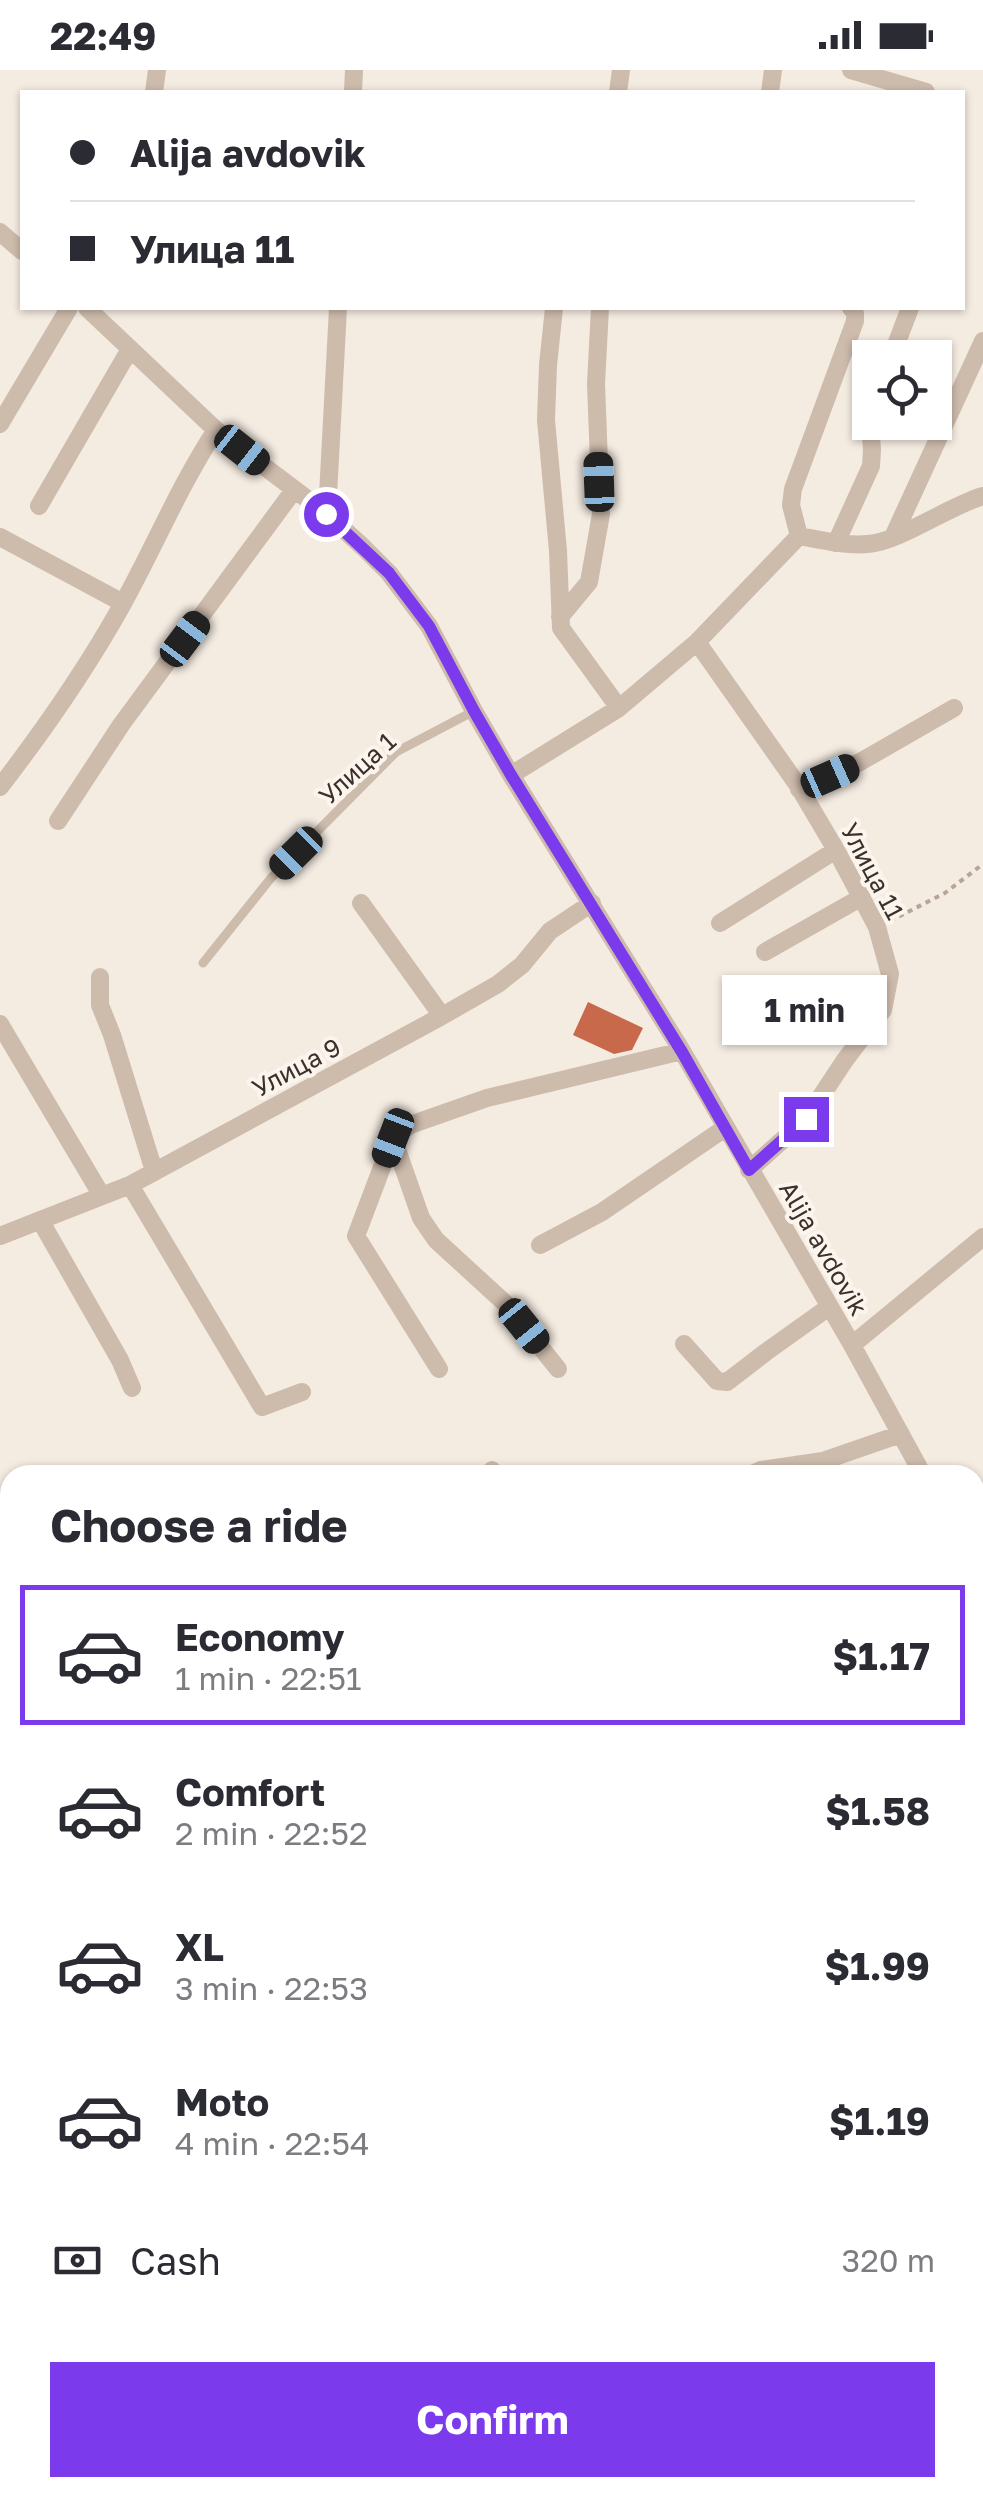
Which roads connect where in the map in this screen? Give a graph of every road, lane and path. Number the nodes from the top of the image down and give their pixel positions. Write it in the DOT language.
graph roads {
  1 [pos="850,70"];
  2 [pos="919,90"];
  3 [pos="0,232"];
  4 [pos="20,249"];
  5 [pos="68,310"];
  6 [pos="89,310"];
  7 [pos="338,310"];
  8 [pos="554,310"];
  9 [pos="600,310"];
  10 [pos="853,310"];
  11 [pos="909,310"];
  12 [pos="898,340"];
  13 [pos="983,341"];
  14 [pos="130,349"];
  15 [pos="0,424"];
  16 [pos="216,430"];
  17 [pos="871,440"];
  18 [pos="294,490"];
  19 [pos="983,496"];
  20 [pos="38,506"];
  21 [pos="326,514"];
  22 [pos="799,536"];
  23 [pos="0,537"];
  24 [pos="894,537"];
  25 [pos="836,542"];
  26 [pos="123,603"];
  27 [pos="560,617"];
  28 [pos="697,642"];
  29 [pos="619,708"];
  30 [pos="954,708"];
  31 [pos="474,711"];
  32 [pos="511,775"];
  33 [pos="1,783"];
  34 [pos="799,789"];
  35 [pos="58,821"];
  36 [pos="836,850"];
  37 [pos="983,864"];
  38 [pos="862,898"];
  39 [pos="361,903"];
  40 [pos="592,903"];
  41 [pos="720,923"];
  42 [pos="877,928"];
  43 [pos="765,952"];
  44 [pos="203,963"];
  45 [pos="100,977"];
  46 [pos="442,1016"];
  47 [pos="0,1024"];
  48 [pos="682,1052"];
  49 [pos="724,1128"];
  50 [pos="393,1138"];
  51 [pos="154,1170"];
  52 [pos="749,1170"];
  53 [pos="130,1185"];
  54 [pos="102,1196"];
  55 [pos="40,1220"];
  56 [pos="0,1236"];
  57 [pos="983,1237"];
  58 [pos="540,1245"];
  59 [pos="829,1307"];
  60 [pos="684,1344"];
  61 [pos="852,1345"];
  62 [pos="558,1368"];
  63 [pos="439,1369"];
  64 [pos="132,1388"];
  65 [pos="302,1392"];
  66 [pos="901,1434"];
  67 [pos="792,1465"];
  68 [pos="917,1465"];
  1 -- 2 [label="street"];
  3 -- 4 [label="street"];
  5 -- 15 [label="street"];
  6 -- 14 [label="street, Alija avdovik"];
  7 -- 21 [label="street"];
  8 -- 27 [label="street"];
  9 -- 27 [label="street"];
  10 -- 22 [label="street"];
  11 -- 12 [label="street"];
  13 -- 24 [label="street"];
  14 -- 16 [label="street, Alija avdovik"];
  14 -- 20 [label="street"];
  16 -- 18 [label="street, Alija avdovik"];
  16 -- 26 [label="street"];
  17 -- 25 [label="street"];
  18 -- 21 [label="street, Alija avdovik"];
  18 -- 35 [label="street"];
  19 -- 24 [label="street"];
  21 -- 31 [label="street, Alija avdovik"];
  22 -- 25 [label="street"];
  22 -- 28 [label="street"];
  23 -- 26 [label="street"];
  24 -- 25 [label="street"];
  26 -- 33 [label="street"];
  27 -- 29 [label="street"];
  28 -- 29 [label="street"];
  28 -- 34 [label="street, Улица 11"];
  29 -- 32 [label="street"];
  30 -- 34 [label="street"];
  31 -- 32 [label="street, Alija avdovik"];
  31 -- 44 [label="lane, Улица 1"];
  32 -- 40 [label="street, Alija avdovik"];
  34 -- 36 [label="street, Улица 11"];
  36 -- 38 [label="street, Улица 11"];
  36 -- 41 [label="street"];
  37 -- 42 [label="path"];
  38 -- 42 [label="street, Улица 11"];
  38 -- 43 [label="street"];
  39 -- 46 [label="street"];
  40 -- 46 [label="street, Улица 9"];
  40 -- 48 [label="street, Alija avdovik"];
  42 -- 52 [label="street, Улица 11"];
  45 -- 51 [label="street"];
  46 -- 51 [label="street, Улица 9"];
  47 -- 54 [label="street"];
  48 -- 49 [label="street, Alija avdovik"];
  48 -- 50 [label="street"];
  49 -- 52 [label="street, Alija avdovik"];
  49 -- 58 [label="street"];
  50 -- 62 [label="street"];
  50 -- 63 [label="street"];
  51 -- 53 [label="street, Улица 9"];
  52 -- 59 [label="street, Alija avdovik"];
  53 -- 54 [label="street, Улица 9"];
  53 -- 65 [label="street"];
  54 -- 55 [label="street, Улица 9"];
  55 -- 56 [label="street, Улица 9"];
  55 -- 64 [label="street"];
  57 -- 61 [label="street"];
  59 -- 60 [label="street"];
  59 -- 61 [label="street, Alija avdovik"];
  61 -- 66 [label="street, Alija avdovik"];
  66 -- 67 [label="street"];
  66 -- 68 [label="street, Alija avdovik"];
}
